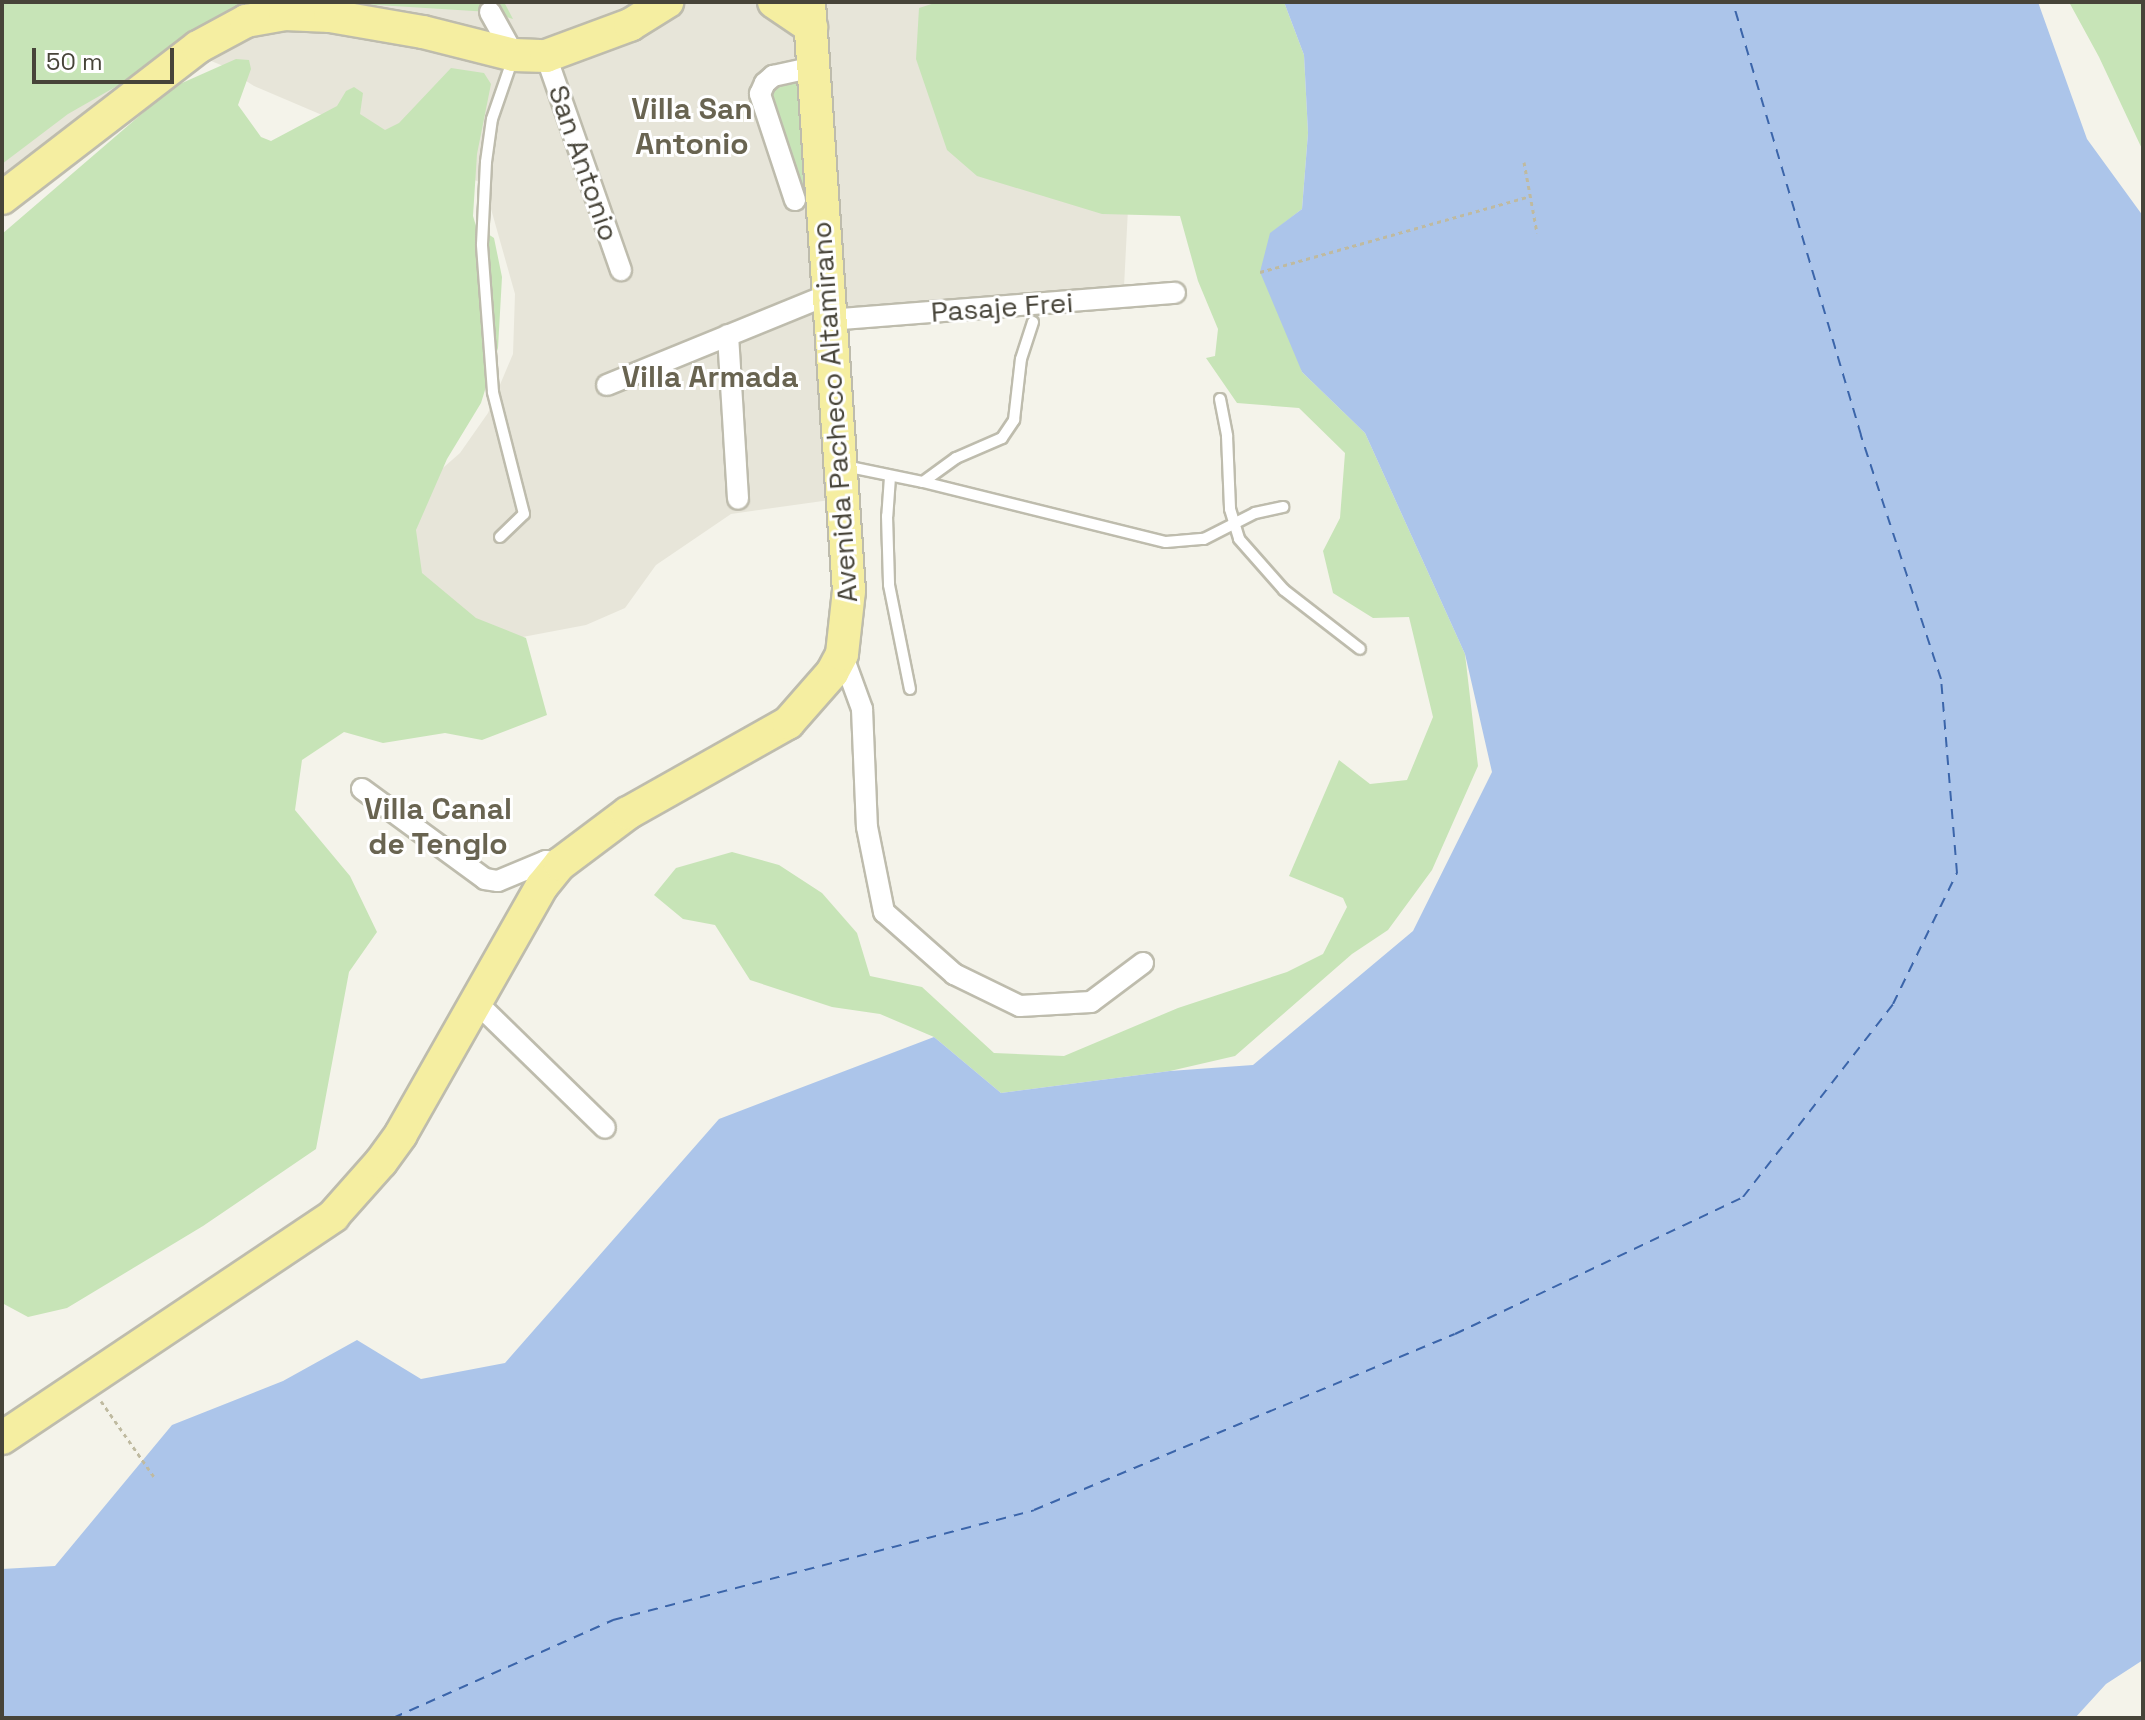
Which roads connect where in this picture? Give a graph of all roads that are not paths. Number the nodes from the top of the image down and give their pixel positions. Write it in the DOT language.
graph roads {
  1 [pos="695,2"];
  2 [pos="774,2"];
  3 [pos="487,7"];
  4 [pos="657,9"];
  5 [pos="810,14"];
  6 [pos="514,55"];
  7 [pos="546,56"];
  8 [pos="814,67"];
  9 [pos="2,198"];
  10 [pos="795,200"];
  11 [pos="621,270"];
  12 [pos="1175,293"];
  13 [pos="828,308"];
  14 [pos="1033,322"];
  15 [pos="728,335"];
  16 [pos="607,385"];
  17 [pos="1220,399"];
  18 [pos="840,464"];
  19 [pos="890,477"];
  20 [pos="923,482"];
  21 [pos="738,499"];
  22 [pos="1283,507"];
  23 [pos="1233,523"];
  24 [pos="500,537"];
  25 [pos="1360,649"];
  26 [pos="842,654"];
  27 [pos="910,689"];
  28 [pos="362,789"];
  29 [pos="560,864"];
  30 [pos="1143,963"];
  31 [pos="476,1002"];
  32 [pos="605,1128"];
  33 [pos="2,1438"];
  1 -- 4 [label="main road"];
  2 -- 5 [label="main road"];
  3 -- 6 [label="street"];
  4 -- 7 [label="main road"];
  5 -- 8 [label="main road, Avenida Pacheco Altamirano"];
  6 -- 7 [label="main road"];
  6 -- 9 [label="main road"];
  6 -- 24 [label="lane"];
  7 -- 11 [label="street, San Antonio"];
  8 -- 10 [label="street"];
  8 -- 13 [label="main road, Avenida Pacheco Altamirano"];
  12 -- 13 [label="street, Pasaje Frei"];
  13 -- 15 [label="street, Pasaje Frei"];
  13 -- 18 [label="main road, Avenida Pacheco Altamirano"];
  14 -- 20 [label="lane"];
  15 -- 16 [label="street, Pasaje Frei"];
  15 -- 21 [label="street"];
  17 -- 23 [label="lane"];
  18 -- 19 [label="lane"];
  18 -- 26 [label="main road, Avenida Pacheco Altamirano"];
  19 -- 20 [label="lane"];
  19 -- 27 [label="lane"];
  20 -- 23 [label="lane"];
  22 -- 23 [label="lane"];
  23 -- 25 [label="lane"];
  26 -- 29 [label="main road, Avenida Pacheco Altamirano"];
  26 -- 30 [label="street"];
  28 -- 29 [label="street"];
  29 -- 31 [label="main road, Avenida Pacheco Altamirano"];
  31 -- 32 [label="street"];
  31 -- 33 [label="main road, Avenida Pacheco Altamirano"];
}
